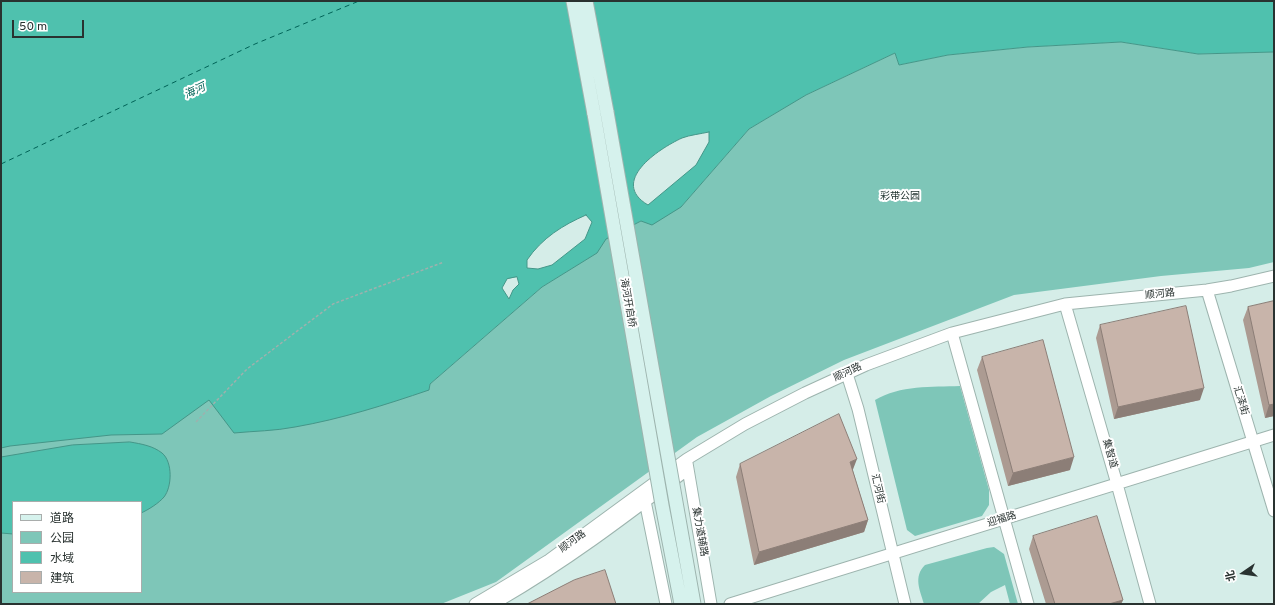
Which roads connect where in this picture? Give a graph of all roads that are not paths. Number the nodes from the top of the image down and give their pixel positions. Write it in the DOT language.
graph roads {
  1 [pos="573,1"];
  2 [pos="586,1"];
  3 [pos="1274,276"];
  4 [pos="1207,290"];
  5 [pos="1066,304"];
  6 [pos="952,333"];
  7 [pos="848,374"];
  8 [pos="1274,436"];
  9 [pos="1252,442"];
  10 [pos="688,464"];
  11 [pos="1117,484"];
  12 [pos="644,496"];
  13 [pos="1274,511"];
  14 [pos="1004,519"];
  15 [pos="892,553"];
  16 [pos="475,604"];
  17 [pos="493,604"];
  18 [pos="666,604"];
  19 [pos="681,604"];
  20 [pos="694,604"];
  21 [pos="711,604"];
  22 [pos="730,604"];
  23 [pos="905,604"];
  24 [pos="1028,604"];
  25 [pos="1150,604"];
  1 -- 19 [label="main road, 海河开启桥, bridge"];
  2 -- 20 [label="main road, 海河开启桥, bridge"];
  3 -- 4 [label="street, 顺河路"];
  4 -- 5 [label="street, 顺河路"];
  4 -- 9 [label="street, 汇泽街"];
  5 -- 6 [label="street, 顺河路"];
  5 -- 11 [label="street, 集智道"];
  6 -- 7 [label="street, 顺河路"];
  6 -- 14 [label="street"];
  7 -- 10 [label="street, 顺河路"];
  7 -- 15 [label="street, 汇河街"];
  8 -- 9 [label="street, 迎福路"];
  9 -- 11 [label="street, 迎福路"];
  9 -- 13 [label="street, 汇泽街"];
  10 -- 12 [label="street, 顺河路"];
  10 -- 21 [label="street, 集力道辅路"];
  11 -- 14 [label="street, 迎福路"];
  11 -- 25 [label="street, 集智道"];
  12 -- 16 [label="street, 顺河路"];
  12 -- 17 [label="street, 顺河路"];
  12 -- 18 [label="street"];
  14 -- 15 [label="street, 迎福路"];
  14 -- 24 [label="street"];
  15 -- 22 [label="street, 迎福路"];
  15 -- 23 [label="street, 汇河街"];
}
